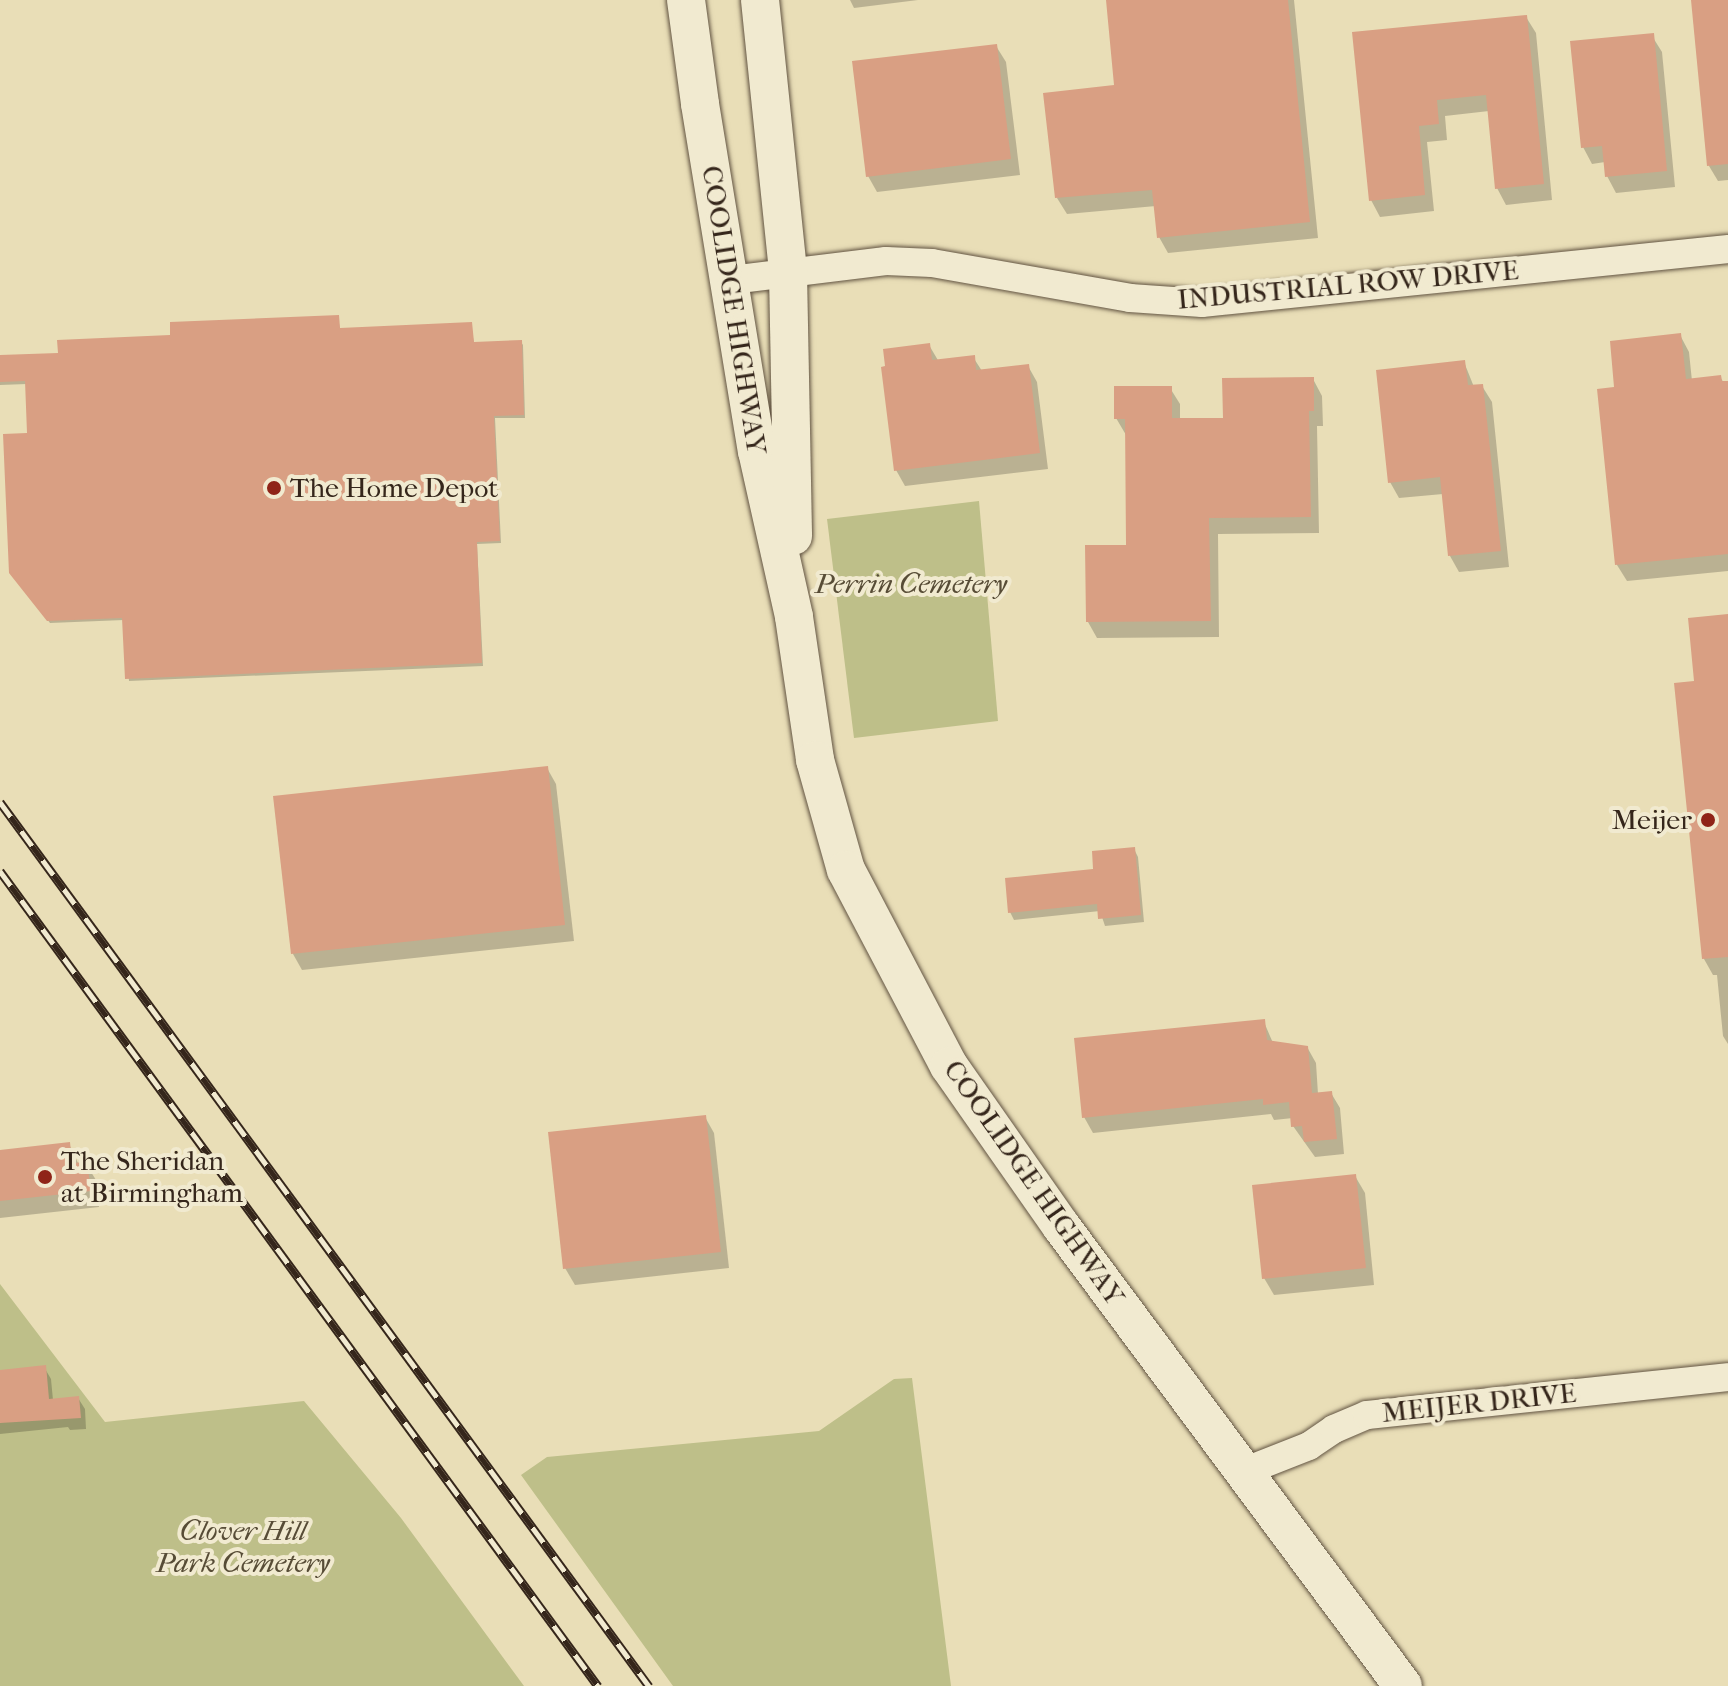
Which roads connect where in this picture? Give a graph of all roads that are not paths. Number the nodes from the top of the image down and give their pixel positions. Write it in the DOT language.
graph roads {
  1 [pos="686,0"];
  2 [pos="760,0"];
  3 [pos="1728,249"];
  4 [pos="788,273"];
  5 [pos="731,280"];
  6 [pos="794,617"];
  7 [pos="1728,1377"];
  8 [pos="1243,1472"];
  9 [pos="1403,1686"];
  1 -- 5 [label="main road, COOLIDGE HIGHWAY"];
  2 -- 4 [label="main road, COOLIDGE HIGHWAY"];
  3 -- 4 [label="street, INDUSTRIAL ROW DRIVE"];
  4 -- 5 [label="street, INDUSTRIAL ROW DRIVE"];
  4 -- 6 [label="main road, COOLIDGE HIGHWAY"];
  5 -- 6 [label="main road, COOLIDGE HIGHWAY"];
  6 -- 8 [label="main road, COOLIDGE HIGHWAY"];
  7 -- 8 [label="street, MEIJER DRIVE"];
  8 -- 9 [label="main road, COOLIDGE HIGHWAY"];
}
